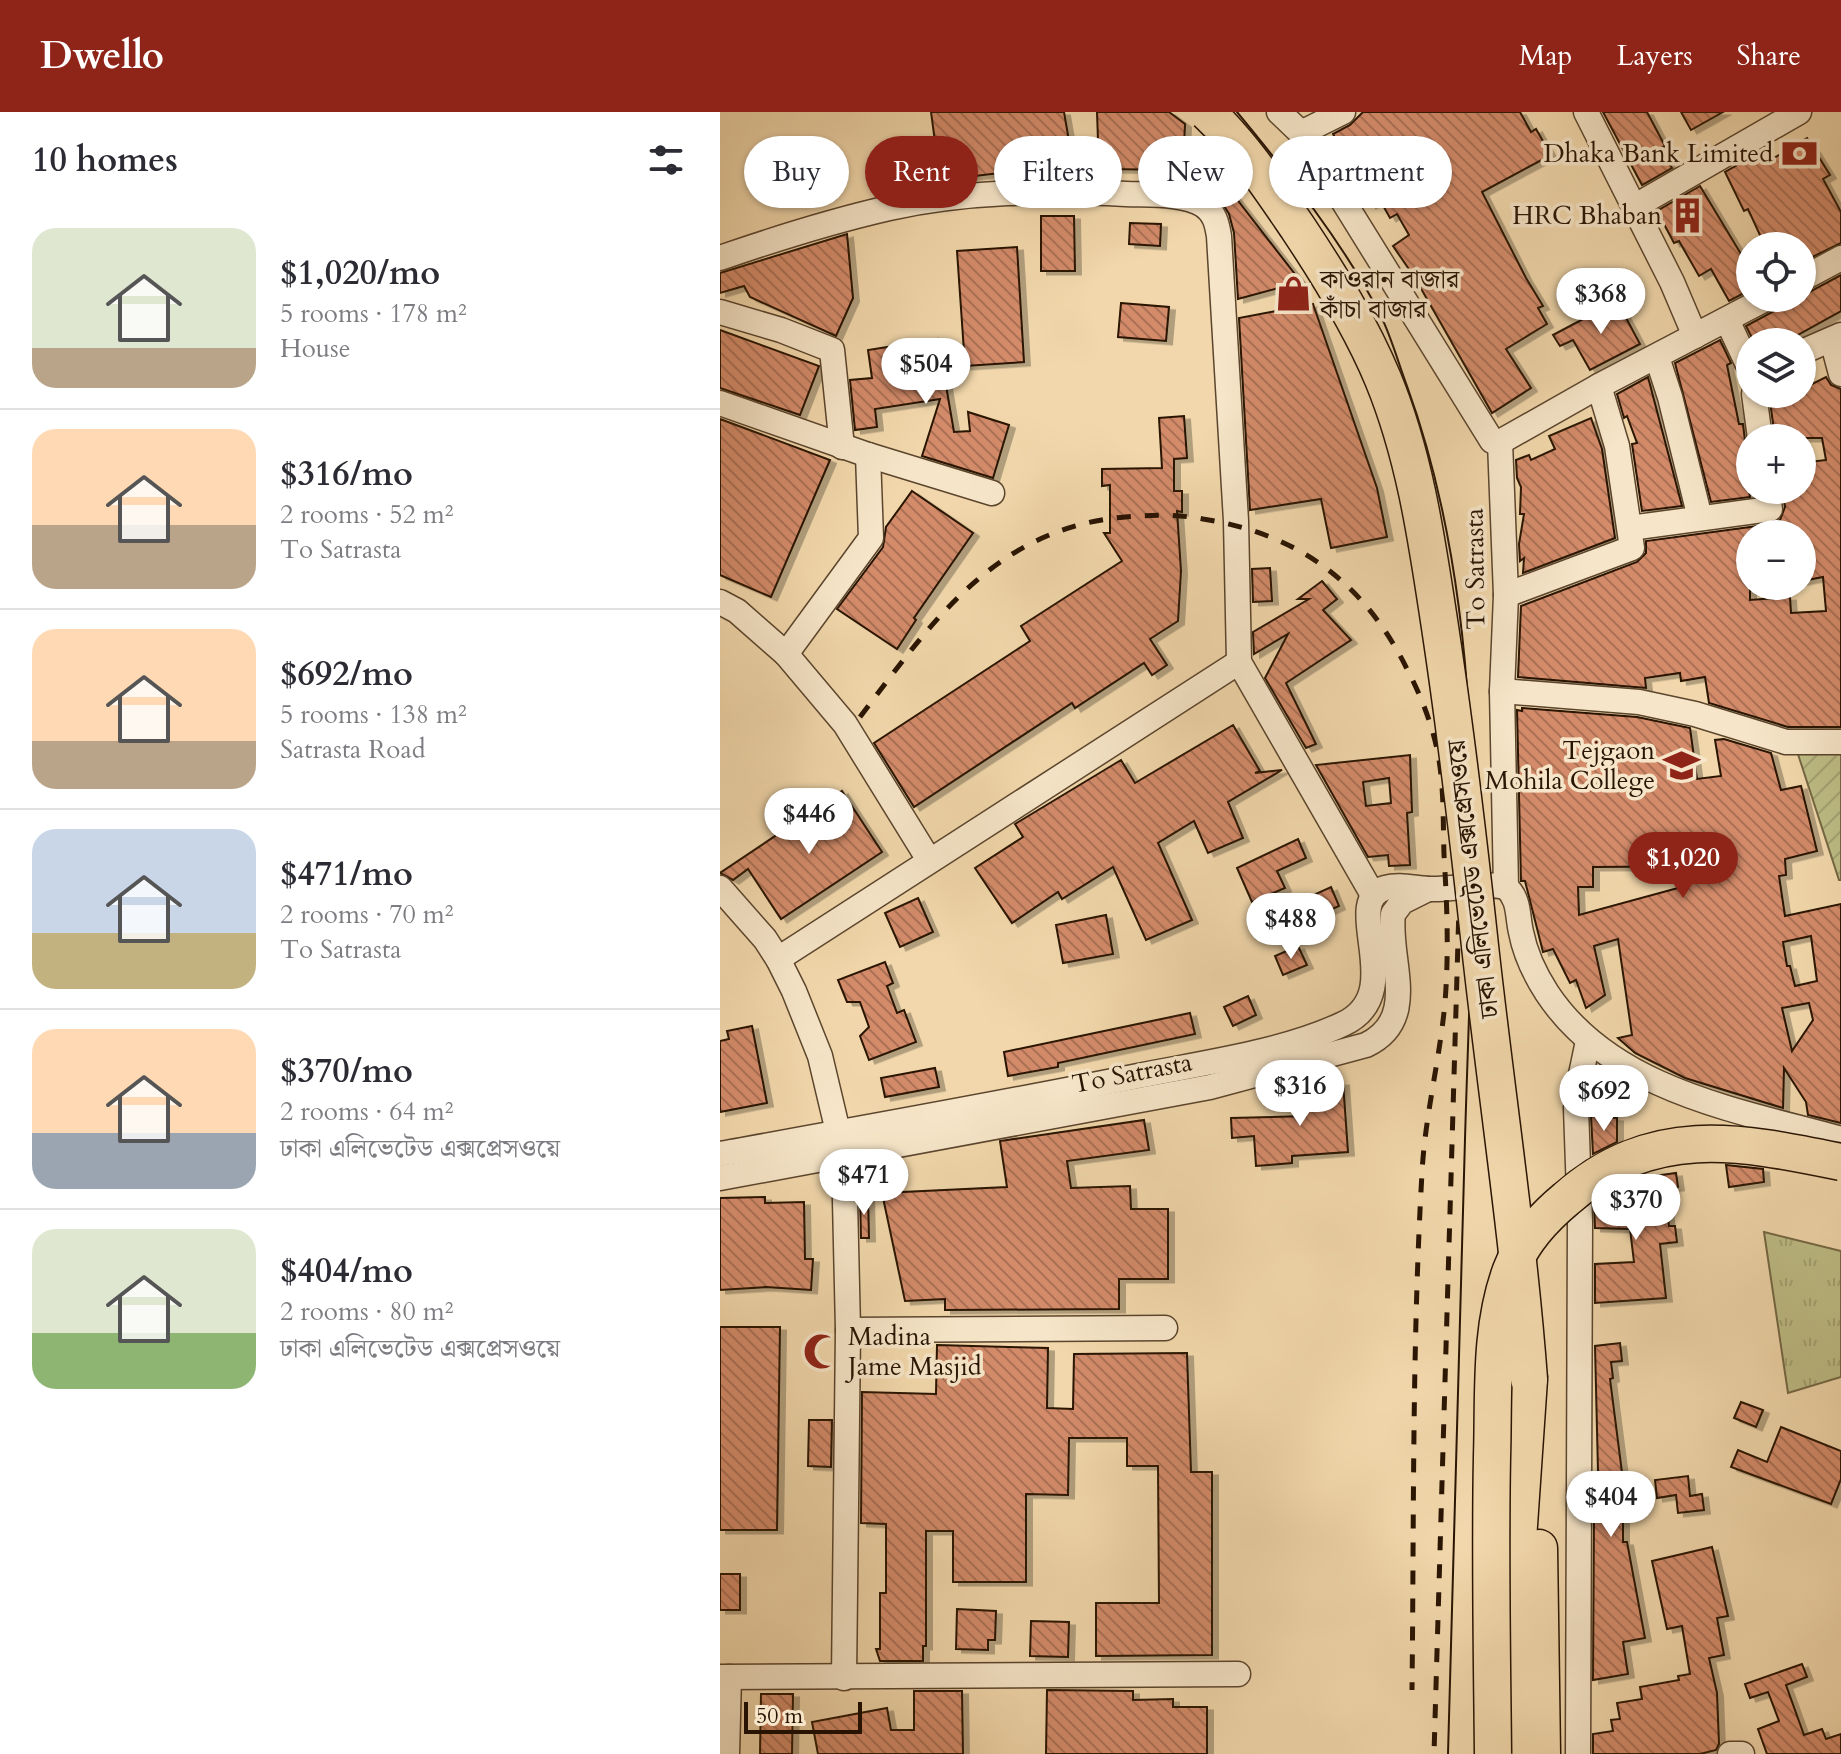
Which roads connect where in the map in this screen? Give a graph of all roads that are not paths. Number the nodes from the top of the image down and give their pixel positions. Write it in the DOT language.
graph roads {
  1 [pos="1207,112"];
  2 [pos="1279,112"];
  3 [pos="1343,112"];
  4 [pos="1586,112"];
  5 [pos="1799,112"];
  6 [pos="1301,133"];
  7 [pos="1634,207"];
  8 [pos="720,258"];
  9 [pos="1841,258"];
  10 [pos="1816,271"];
  11 [pos="720,312"];
  12 [pos="1742,312"];
  13 [pos="1727,320"];
  14 [pos="1695,336"];
  15 [pos="1836,338"];
  16 [pos="1736,339"];
  17 [pos="1816,346"];
  18 [pos="1657,357"];
  19 [pos="1841,374"];
  20 [pos="1599,386"];
  21 [pos="720,403"];
  22 [pos="1500,442"];
  23 [pos="842,447"];
  24 [pos="868,455"];
  25 [pos="992,493"];
  26 [pos="1769,504"];
  27 [pos="1700,518"];
  28 [pos="1630,528"];
  29 [pos="1506,595"];
  30 [pos="720,602"];
  31 [pos="786,654"];
  32 [pos="1239,662"];
  33 [pos="1502,691"];
  34 [pos="1841,742"];
  35 [pos="929,860"];
  36 [pos="1506,887"];
  37 [pos="720,888"];
  38 [pos="1428,889"];
  39 [pos="1373,895"];
  40 [pos="778,959"];
  41 [pos="1354,1018"];
  42 [pos="1588,1041"];
  43 [pos="1366,1045"];
  44 [pos="1204,1062"];
  45 [pos="1210,1087"];
  46 [pos="1841,1139"];
  47 [pos="842,1145"];
  48 [pos="720,1154"];
  49 [pos="1841,1162"];
  50 [pos="720,1178"];
  51 [pos="1165,1328"];
  52 [pos="848,1330"];
  53 [pos="1529,1379"];
  54 [pos="1238,1674"];
  55 [pos="724,1677"];
  56 [pos="844,1678"];
  57 [pos="727,1754"];
  58 [pos="1493,1754"];
  59 [pos="1513,1754"];
  60 [pos="1542,1754"];
  61 [pos="1578,1754"];
  62 [pos="1730,1754"];
  63 [pos="1742,1754"];
  1 -- 53 [label="highway, ঢাকা এলিভেটেড এক্সপ্রেসওয়ে, bridge"];
  2 -- 6 [label="street"];
  3 -- 6 [label="street"];
  4 -- 7 [label="street"];
  5 -- 7 [label="street"];
  6 -- 22 [label="street"];
  7 -- 14 [label="street"];
  8 -- 32 [label="street"];
  9 -- 10 [label="street"];
  11 -- 23 [label="street"];
  12 -- 13 [label="street"];
  13 -- 14 [label="street"];
  13 -- 16 [label="street"];
  14 -- 18 [label="street"];
  15 -- 17 [label="street"];
  15 -- 19 [label="street"];
  18 -- 20 [label="street"];
  18 -- 27 [label="street"];
  20 -- 22 [label="street"];
  20 -- 28 [label="street"];
  21 -- 23 [label="street"];
  22 -- 29 [label="street, To Satrasta"];
  23 -- 24 [label="street"];
  24 -- 25 [label="street"];
  24 -- 31 [label="street"];
  26 -- 27 [label="street"];
  27 -- 28 [label="street"];
  28 -- 29 [label="street"];
  29 -- 33 [label="street, To Satrasta"];
  30 -- 31 [label="street"];
  31 -- 35 [label="street"];
  32 -- 35 [label="street"];
  32 -- 39 [label="street"];
  33 -- 34 [label="street"];
  33 -- 36 [label="street, To Satrasta"];
  35 -- 40 [label="street"];
  36 -- 38 [label="street"];
  36 -- 42 [label="street"];
  37 -- 40 [label="street"];
  38 -- 39 [label="street"];
  38 -- 43 [label="street"];
  39 -- 41 [label="street"];
  40 -- 47 [label="street"];
  41 -- 43 [label="street"];
  41 -- 44 [label="street"];
  42 -- 46 [label="street"];
  42 -- 61 [label="street"];
  43 -- 45 [label="street, To Satrasta"];
  44 -- 45 [label="street"];
  44 -- 47 [label="street"];
  45 -- 47 [label="street, To Satrasta"];
  47 -- 48 [label="street"];
  47 -- 50 [label="street, To Satrasta"];
  47 -- 52 [label="street"];
  49 -- 58 [label="highway, bridge"];
  51 -- 52 [label="street"];
  52 -- 56 [label="street"];
  53 -- 59 [label="highway"];
  53 -- 60 [label="highway, ঢাকা এলিভেটেড এক্সপ্রেসওয়ে"];
  54 -- 56 [label="street"];
  55 -- 56 [label="street"];
  55 -- 57 [label="street"];
  62 -- 63 [label="street"];
}
